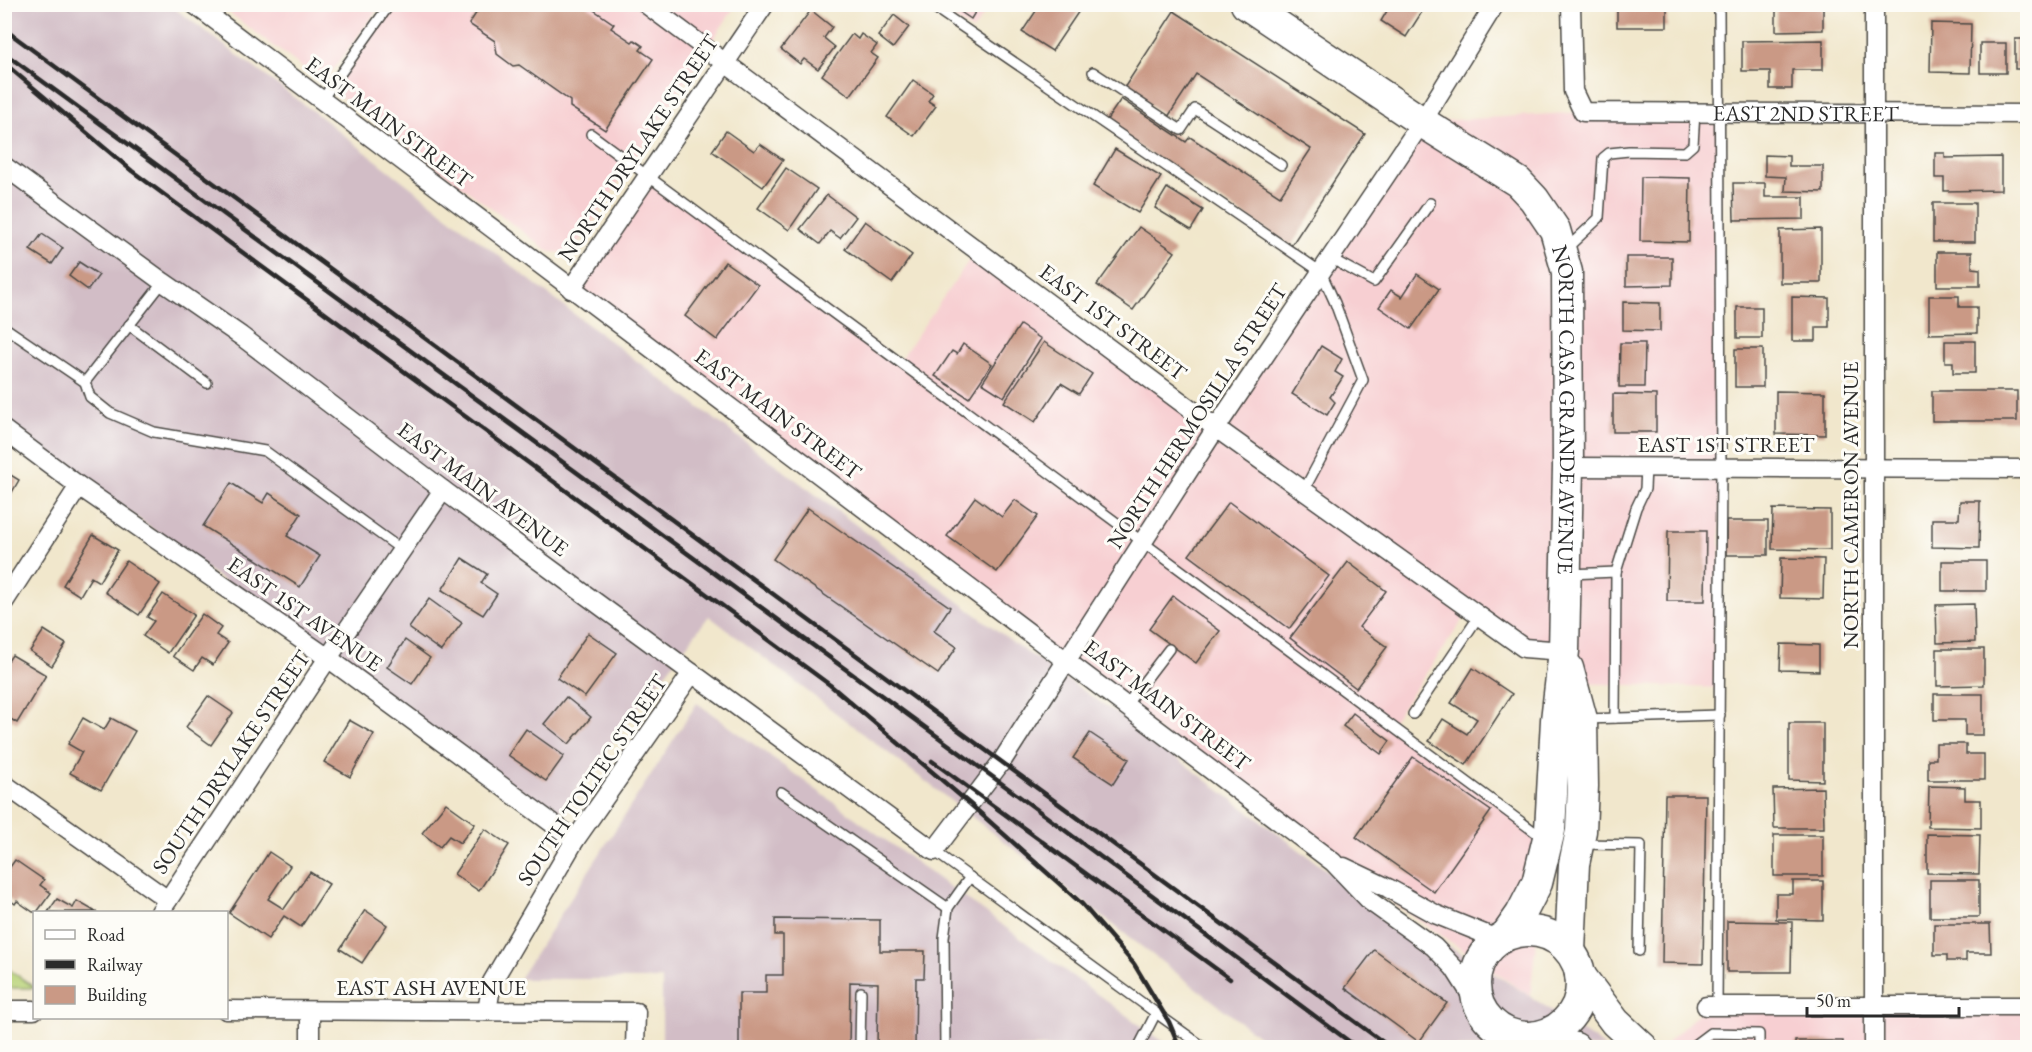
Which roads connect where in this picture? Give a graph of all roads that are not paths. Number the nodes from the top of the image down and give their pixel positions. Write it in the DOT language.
graph roads {
  1 [pos="194,4"];
  2 [pos="390,4"];
  3 [pos="646,4"];
  4 [pos="929,4"];
  5 [pos="1246,4"];
  6 [pos="1495,4"];
  7 [pos="1571,4"];
  8 [pos="1719,4"];
  9 [pos="1874,4"];
  10 [pos="757,7"];
  11 [pos="727,63"];
  12 [pos="1093,72"];
  13 [pos="321,101"];
  14 [pos="1695,112"];
  15 [pos="1720,112"];
  16 [pos="1874,113"];
  17 [pos="2028,114"];
  18 [pos="1422,122"];
  19 [pos="591,134"];
  20 [pos="1281,165"];
  21 [pos="6,171"];
  22 [pos="648,176"];
  23 [pos="1430,202"];
  24 [pos="1562,252"];
  25 [pos="1326,265"];
  26 [pos="163,282"];
  27 [pos="571,289"];
  28 [pos="129,325"];
  29 [pos="4,327"];
  30 [pos="85,382"];
  31 [pos="207,383"];
  32 [pos="1216,428"];
  33 [pos="4,430"];
  34 [pos="1568,467"];
  35 [pos="1646,467"];
  36 [pos="1721,468"];
  37 [pos="1874,468"];
  38 [pos="2028,469"];
  39 [pos="79,486"];
  40 [pos="443,490"];
  41 [pos="1304,490"];
  42 [pos="1142,542"];
  43 [pos="402,550"];
  44 [pos="1616,572"];
  45 [pos="1566,574"];
  46 [pos="4,602"];
  47 [pos="1479,616"];
  48 [pos="1169,649"];
  49 [pos="1564,651"];
  50 [pos="328,658"];
  51 [pos="1066,658"];
  52 [pos="692,673"];
  53 [pos="1127,705"];
  54 [pos="1413,714"];
  55 [pos="1720,715"];
  56 [pos="1616,718"];
  57 [pos="1582,719"];
  58 [pos="4,784"];
  59 [pos="781,792"];
  60 [pos="576,840"];
  61 [pos="1547,841"];
  62 [pos="1579,844"];
  63 [pos="934,851"];
  64 [pos="1333,862"];
  65 [pos="970,877"];
  66 [pos="164,906"];
  67 [pos="948,908"];
  68 [pos="1502,936"];
  69 [pos="1638,951"];
  70 [pos="1575,963"];
  71 [pos="861,992"];
  72 [pos="1874,1005"];
  73 [pos="1712,1006"];
  74 [pos="2028,1006"];
  75 [pos="4,1010"];
  76 [pos="33,1010"];
  77 [pos="228,1010"];
  78 [pos="310,1011"];
  79 [pos="487,1011"];
  80 [pos="1482,1012"];
  81 [pos="1156,1013"];
  82 [pos="1535,1036"];
  83 [pos="310,1047"];
  84 [pos="635,1047"];
  85 [pos="860,1047"];
  86 [pos="945,1047"];
  87 [pos="1138,1047"];
  88 [pos="1205,1047"];
  89 [pos="1575,1047"];
  90 [pos="1642,1047"];
  91 [pos="1690,1047"];
  92 [pos="1759,1047"];
  93 [pos="1874,1047"];
  1 -- 13 [label="street, EAST MAIN STREET"];
  2 -- 13 [label="lane"];
  3 -- 11 [label="street, EAST 1ST STREET"];
  4 -- 25 [label="lane"];
  5 -- 18 [label="main road"];
  6 -- 18 [label="street, NORTH HERMOSILLA STREET"];
  7 -- 14 [label="street, EAST 2ND STREET"];
  8 -- 15 [label="lane"];
  9 -- 16 [label="street, NORTH CAMERON AVENUE"];
  10 -- 11 [label="street, NORTH DRYLAKE STREET"];
  11 -- 22 [label="street, NORTH DRYLAKE STREET"];
  11 -- 32 [label="street, EAST 1ST STREET"];
  12 -- 20 [label="lane"];
  13 -- 27 [label="street, EAST MAIN STREET"];
  14 -- 15 [label="street, EAST 2ND STREET"];
  14 -- 24 [label="lane"];
  15 -- 16 [label="street, EAST 2ND STREET"];
  15 -- 36 [label="lane"];
  16 -- 17 [label="street, EAST 2ND STREET"];
  16 -- 37 [label="street, NORTH CAMERON AVENUE"];
  18 -- 24 [label="main road, NORTH CASA GRANDE AVENUE"];
  18 -- 25 [label="street, NORTH HERMOSILLA STREET"];
  19 -- 22 [label="lane"];
  21 -- 26 [label="street, EAST MAIN AVENUE"];
  22 -- 27 [label="street, NORTH DRYLAKE STREET"];
  22 -- 42 [label="lane"];
  23 -- 25 [label="lane"];
  24 -- 34 [label="main road, NORTH CASA GRANDE AVENUE"];
  25 -- 32 [label="street, NORTH HERMOSILLA STREET"];
  25 -- 41 [label="lane"];
  26 -- 28 [label="lane"];
  26 -- 40 [label="street, EAST MAIN AVENUE"];
  27 -- 51 [label="street, EAST MAIN STREET"];
  28 -- 30 [label="lane"];
  28 -- 31 [label="lane"];
  29 -- 30 [label="lane"];
  30 -- 43 [label="lane"];
  32 -- 41 [label="street, EAST 1ST STREET"];
  32 -- 42 [label="street, NORTH HERMOSILLA STREET"];
  33 -- 39 [label="street, EAST 1ST AVENUE"];
  34 -- 35 [label="street, EAST 1ST STREET"];
  34 -- 45 [label="main road, NORTH CASA GRANDE AVENUE"];
  35 -- 36 [label="street, EAST 1ST STREET"];
  35 -- 44 [label="lane"];
  36 -- 37 [label="street, EAST 1ST STREET"];
  36 -- 55 [label="lane"];
  37 -- 38 [label="street, EAST 1ST STREET"];
  37 -- 72 [label="street, NORTH CAMERON AVENUE"];
  39 -- 46 [label="street"];
  39 -- 50 [label="street, EAST 1ST AVENUE"];
  40 -- 43 [label="street, SOUTH DRYLAKE STREET"];
  40 -- 52 [label="street, EAST MAIN AVENUE"];
  41 -- 47 [label="street, EAST 1ST STREET"];
  42 -- 51 [label="street, NORTH HERMOSILLA STREET"];
  42 -- 61 [label="lane"];
  43 -- 50 [label="street, SOUTH DRYLAKE STREET"];
  44 -- 45 [label="lane"];
  44 -- 56 [label="lane"];
  45 -- 49 [label="main road, NORTH CASA GRANDE AVENUE"];
  47 -- 49 [label="street, EAST 1ST STREET"];
  47 -- 54 [label="lane"];
  48 -- 53 [label="lane"];
  49 -- 57 [label="main road, NORTH CASA GRANDE AVENUE"];
  49 -- 61 [label="main road, NORTH CASA GRANDE AVENUE"];
  50 -- 60 [label="street, EAST 1ST AVENUE"];
  50 -- 66 [label="street, SOUTH DRYLAKE STREET"];
  51 -- 53 [label="street, EAST MAIN STREET"];
  51 -- 63 [label="street, NORTH HERMOSILLA STREET"];
  52 -- 60 [label="street, SOUTH TOLTEC STREET"];
  52 -- 63 [label="street, EAST MAIN AVENUE"];
  53 -- 64 [label="street, EAST MAIN STREET"];
  55 -- 56 [label="lane"];
  55 -- 73 [label="lane"];
  56 -- 57 [label="lane"];
  57 -- 62 [label="main road, NORTH CASA GRANDE AVENUE"];
  58 -- 66 [label="street"];
  59 -- 67 [label="lane"];
  60 -- 79 [label="street, SOUTH TOLTEC STREET"];
  61 -- 68 [label="main road, NORTH CASA GRANDE AVENUE"];
  62 -- 69 [label="lane"];
  62 -- 70 [label="main road, NORTH CASA GRANDE AVENUE"];
  63 -- 65 [label="lane"];
  64 -- 68 [label="street, EAST MAIN STREET"];
  64 -- 80 [label="street, EAST MAIN STREET"];
  65 -- 67 [label="lane"];
  65 -- 81 [label="lane"];
  67 -- 86 [label="lane"];
  68 -- 70 [label="main road"];
  68 -- 80 [label="main road"];
  70 -- 82 [label="main road"];
  70 -- 90 [label="main road"];
  71 -- 85 [label="lane"];
  72 -- 73 [label="street"];
  72 -- 74 [label="street"];
  72 -- 93 [label="street, NORTH CAMERON AVENUE"];
  75 -- 76 [label="street"];
  77 -- 78 [label="street, EAST ASH AVENUE"];
  78 -- 79 [label="street, EAST ASH AVENUE"];
  78 -- 83 [label="street"];
  79 -- 84 [label="street, EAST ASH AVENUE"];
  80 -- 82 [label="main road"];
  81 -- 87 [label="lane"];
  81 -- 88 [label="lane"];
  82 -- 89 [label="main road"];
  91 -- 92 [label="lane"];
}
